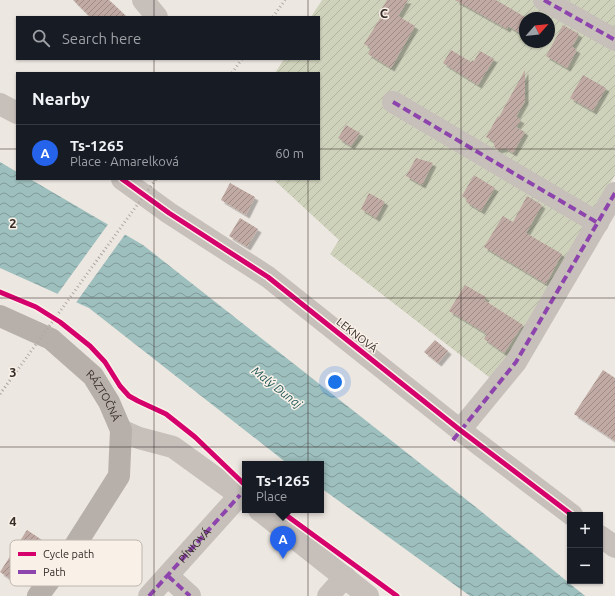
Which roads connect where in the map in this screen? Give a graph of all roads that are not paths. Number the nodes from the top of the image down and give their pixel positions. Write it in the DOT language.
graph roads {
  1 [pos="143,0"];
  2 [pos="544,0"];
  3 [pos="156,16"];
  4 [pos="615,40"];
  5 [pos="393,102"];
  6 [pos="0,104"];
  7 [pos="16,112"];
  8 [pos="123,180"];
  9 [pos="615,193"];
  10 [pos="598,223"];
  11 [pos="0,316"];
  12 [pos="121,430"];
  13 [pos="460,430"];
  14 [pos="242,496"];
  15 [pos="242,498"];
  16 [pos="568,512"];
  17 [pos="263,513"];
  18 [pos="603,538"];
  19 [pos="78,540"];
  20 [pos="615,547"];
  21 [pos="168,576"];
  22 [pos="345,577"];
  23 [pos="45,586"];
  24 [pos="38,596"];
  25 [pos="149,596"];
  26 [pos="190,596"];
  27 [pos="328,596"];
  28 [pos="368,596"];
  1 -- 3 [label="street"];
  2 -- 4 [label="street"];
  5 -- 10 [label="street"];
  6 -- 7 [label="street"];
  8 -- 13 [label="street, LEKNOVÁ"];
  9 -- 10 [label="street"];
  10 -- 13 [label="street"];
  11 -- 12 [label="main road, RÁZTOČNÁ"];
  12 -- 14 [label="street"];
  12 -- 19 [label="main road, RÁZTOČNÁ"];
  13 -- 16 [label="street, LEKNOVÁ"];
  15 -- 21 [label="street, PÍNIOVÁ"];
  17 -- 22 [label="street"];
  18 -- 20 [label="street"];
  21 -- 25 [label="street, PÍNIOVÁ"];
  21 -- 26 [label="street"];
  22 -- 27 [label="street"];
  22 -- 28 [label="street"];
  23 -- 24 [label="main road, RÁZTOČNÁ"];
}
